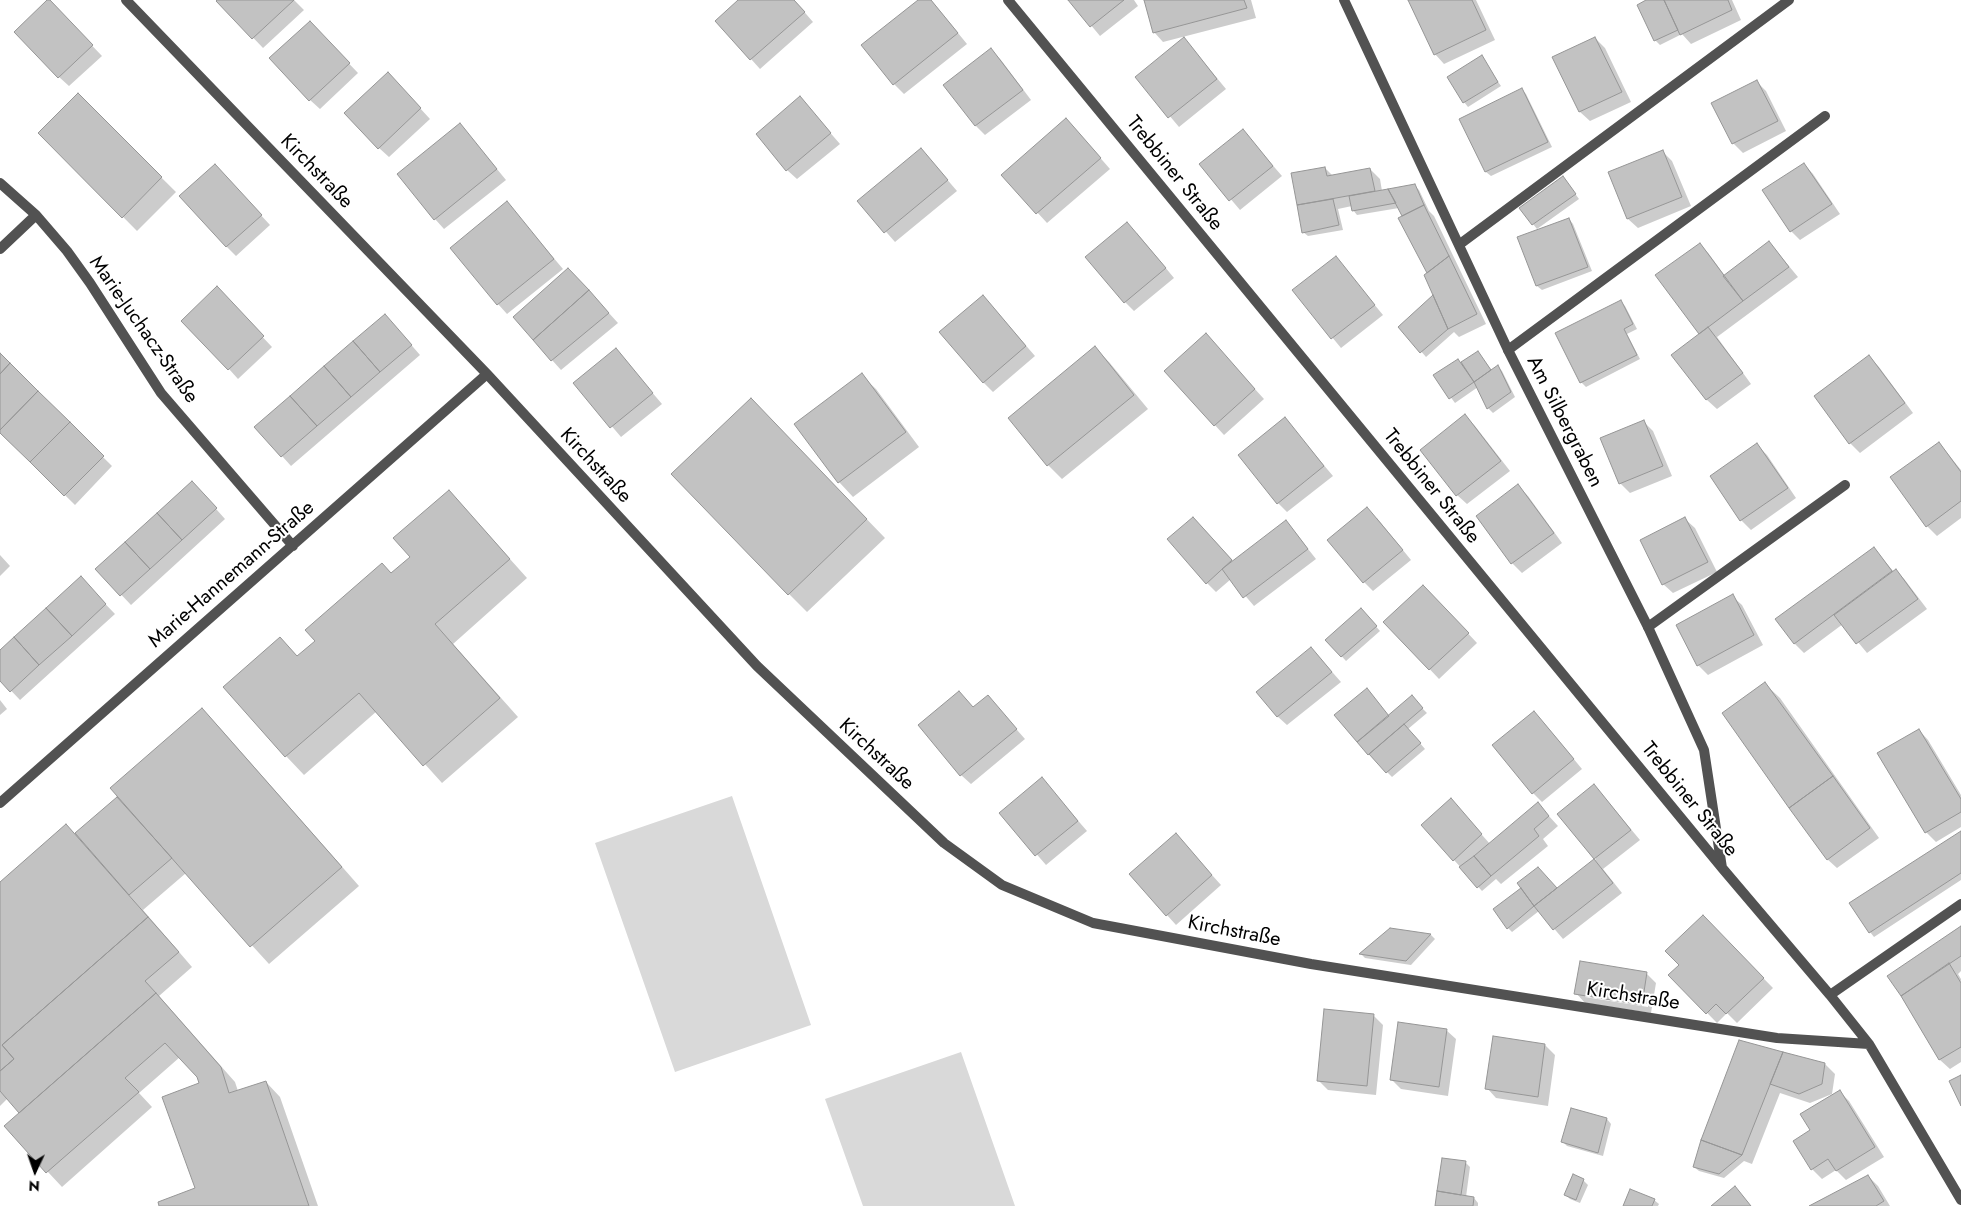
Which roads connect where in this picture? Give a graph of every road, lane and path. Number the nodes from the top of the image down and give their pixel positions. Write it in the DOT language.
graph roads {
  1 [pos="126,0"];
  2 [pos="1008,0"];
  3 [pos="1344,0"];
  4 [pos="1789,0"];
  5 [pos="1825,116"];
  6 [pos="0,183"];
  7 [pos="36,215"];
  8 [pos="1460,244"];
  9 [pos="0,249"];
  10 [pos="1508,350"];
  11 [pos="487,374"];
  12 [pos="1845,485"];
  13 [pos="293,546"];
  14 [pos="1648,627"];
  15 [pos="0,803"];
  16 [pos="1723,869"];
  17 [pos="1961,904"];
  18 [pos="1830,994"];
  19 [pos="1870,1044"];
  20 [pos="1961,1200"];
  1 -- 11 [label="street, Kirchstraße"];
  2 -- 16 [label="street, Trebbiner Straße"];
  3 -- 8 [label="street, Am Silbergraben"];
  4 -- 8 [label="street"];
  5 -- 10 [label="street"];
  6 -- 7 [label="street, Marie-Juchacz-Straße"];
  7 -- 9 [label="street"];
  7 -- 13 [label="street, Marie-Juchacz-Straße"];
  8 -- 10 [label="street, Am Silbergraben"];
  10 -- 14 [label="street, Am Silbergraben"];
  11 -- 13 [label="street, Marie-Hannemann-Straße"];
  11 -- 19 [label="street, Kirchstraße"];
  12 -- 14 [label="street"];
  13 -- 15 [label="street, Marie-Hannemann-Straße"];
  14 -- 16 [label="street, Am Silbergraben"];
  16 -- 18 [label="street, Trebbiner Straße"];
  17 -- 18 [label="street"];
  18 -- 19 [label="street, Trebbiner Straße"];
  19 -- 20 [label="street, Trebbiner Straße"];
}
